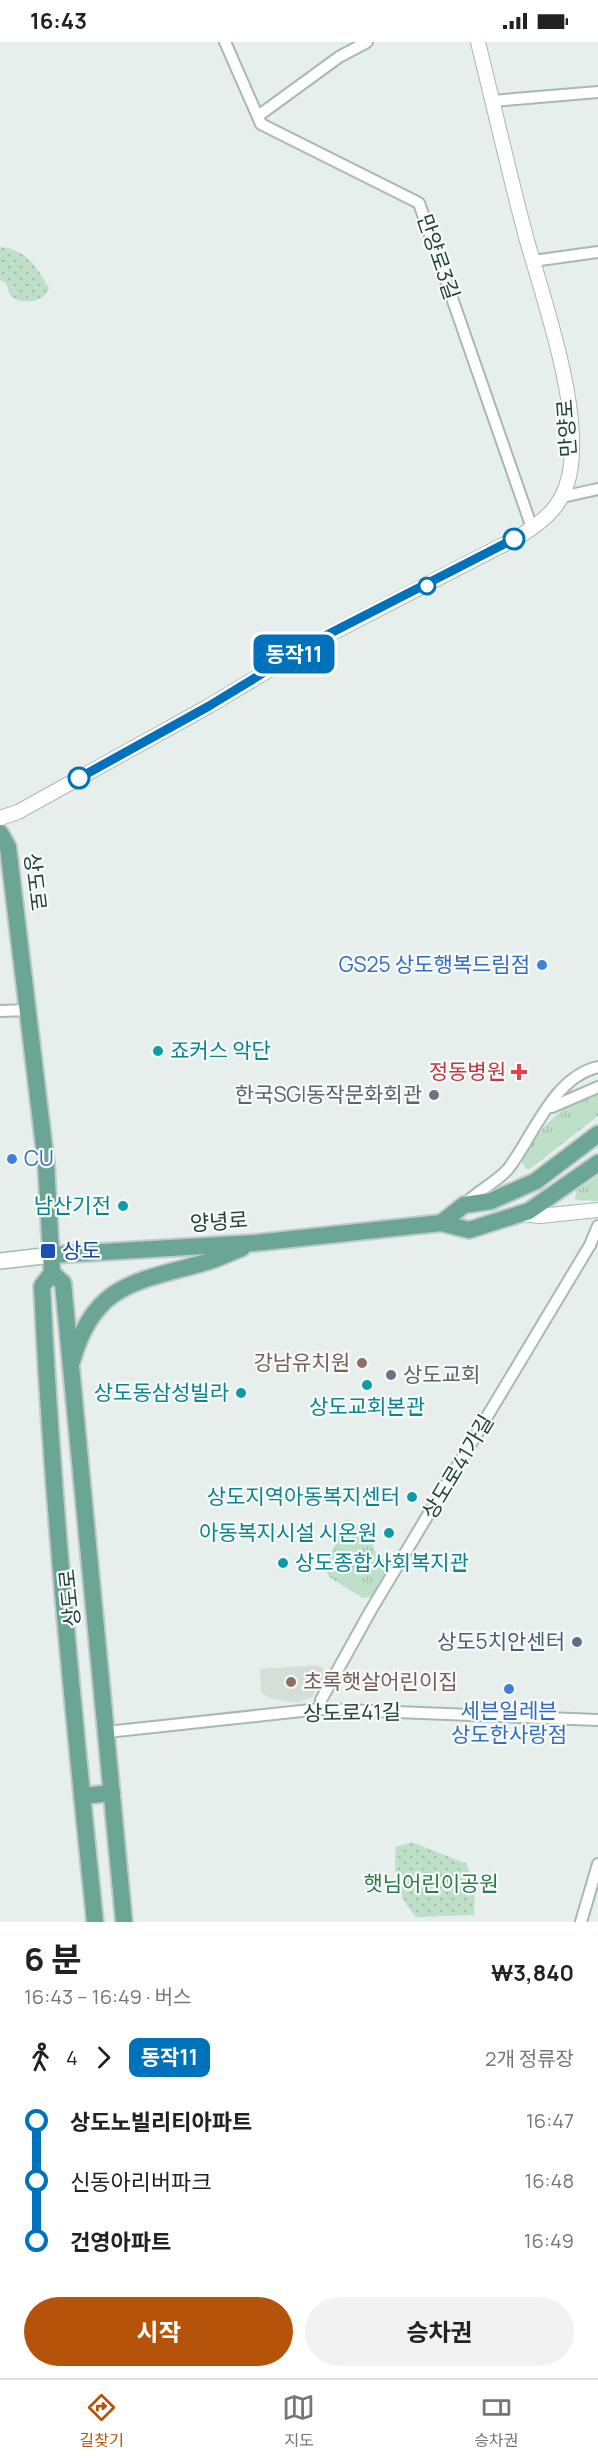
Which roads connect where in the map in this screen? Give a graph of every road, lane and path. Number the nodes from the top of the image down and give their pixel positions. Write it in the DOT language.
graph roads {
  1 [pos="225,42"];
  2 [pos="367,42"];
  3 [pos="478,42"];
  4 [pos="598,92"];
  5 [pos="492,101"];
  6 [pos="258,116"];
  7 [pos="598,252"];
  8 [pos="532,261"];
  9 [pos="598,489"];
  10 [pos="562,497"];
  11 [pos="532,528"];
  12 [pos="0,818"];
  13 [pos="0,833"];
  14 [pos="28,1010"];
  15 [pos="0,1011"];
  16 [pos="598,1066"];
  17 [pos="598,1087"];
  18 [pos="541,1115"];
  19 [pos="598,1134"];
  20 [pos="598,1163"];
  21 [pos="464,1205"];
  22 [pos="598,1209"];
  23 [pos="520,1214"];
  24 [pos="441,1223"];
  25 [pos="598,1226"];
  26 [pos="254,1243"];
  27 [pos="52,1255"];
  28 [pos="0,1262"];
  29 [pos="52,1273"];
  30 [pos="69,1371"];
  31 [pos="320,1709"];
  32 [pos="598,1720"];
  33 [pos="107,1732"];
  34 [pos="112,1793"];
  35 [pos="82,1796"];
  36 [pos="598,1864"];
  37 [pos="95,1922"];
  38 [pos="124,1922"];
  39 [pos="581,1922"];
  1 -- 6 [label="street, 만양로3길"];
  2 -- 6 [label="street"];
  3 -- 5 [label="street, 만양로"];
  4 -- 5 [label="street"];
  5 -- 8 [label="street, 만양로"];
  6 -- 11 [label="street, 만양로3길"];
  7 -- 8 [label="street"];
  8 -- 10 [label="street, 만양로"];
  9 -- 10 [label="street"];
  10 -- 11 [label="street, 만양로"];
  11 -- 12 [label="street, 만양로"];
  13 -- 14 [label="main road, 상도로"];
  14 -- 15 [label="street"];
  14 -- 27 [label="main road, 상도로"];
  16 -- 18 [label="street"];
  17 -- 18 [label="street"];
  18 -- 21 [label="street"];
  19 -- 21 [label="main road"];
  20 -- 23 [label="main road, 양녕로"];
  21 -- 24 [label="main road"];
  22 -- 23 [label="street"];
  23 -- 24 [label="main road, 양녕로"];
  24 -- 26 [label="main road, 양녕로"];
  25 -- 31 [label="street, 상도로41가길"];
  26 -- 27 [label="main road, 양녕로"];
  26 -- 30 [label="main road"];
  27 -- 28 [label="main road, 양녕로"];
  27 -- 29 [label="main road, 상도로"];
  29 -- 30 [label="main road, 상도로"];
  29 -- 35 [label="main road, 상도로"];
  30 -- 33 [label="main road, 상도로"];
  31 -- 32 [label="street, 상도로41길"];
  31 -- 33 [label="street, 상도로41길"];
  33 -- 34 [label="main road, 상도로"];
  34 -- 35 [label="main road"];
  34 -- 38 [label="main road, 상도로"];
  35 -- 37 [label="main road, 상도로"];
  36 -- 39 [label="street"];
}
